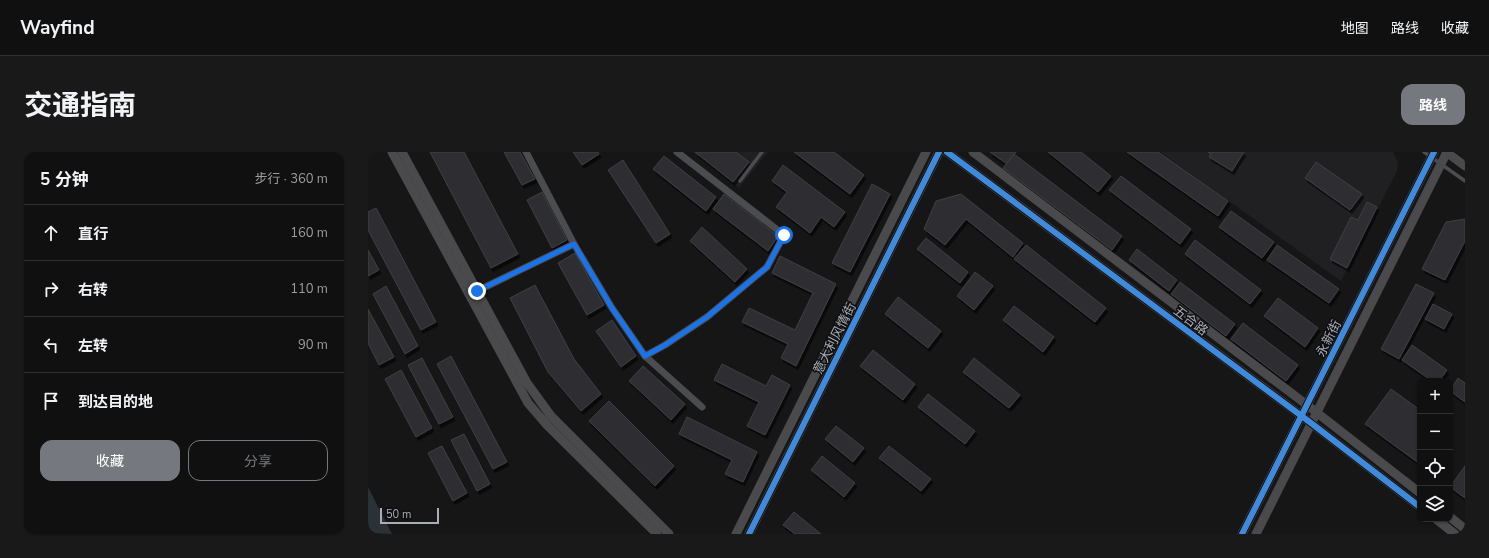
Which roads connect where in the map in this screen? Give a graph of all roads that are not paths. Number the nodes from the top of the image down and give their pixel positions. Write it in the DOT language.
graph roads {
  1 [pos="392,152"];
  2 [pos="402,152"];
  3 [pos="526,152"];
  4 [pos="677,152"];
  5 [pos="762,152"];
  6 [pos="926,152"];
  7 [pos="939,152"];
  8 [pos="947,152"];
  9 [pos="973,152"];
  10 [pos="1446,152"];
  11 [pos="1429,154"];
  12 [pos="1441,164"];
  13 [pos="1465,166"];
  14 [pos="740,181"];
  15 [pos="1465,181"];
  16 [pos="574,244"];
  17 [pos="477,291"];
  18 [pos="645,356"];
  19 [pos="1307,405"];
  20 [pos="702,407"];
  21 [pos="1317,412"];
  22 [pos="1302,416"];
  23 [pos="1311,423"];
  24 [pos="1417,491"];
  25 [pos="1417,505"];
  26 [pos="1453,519"];
  27 [pos="1440,522"];
  28 [pos="1465,529"];
  29 [pos="657,534"];
  30 [pos="669,534"];
  31 [pos="736,534"];
  32 [pos="748,534"];
  33 [pos="1242,534"];
  34 [pos="1256,534"];
  35 [pos="1455,534"];
  1 -- 29 [label="street"];
  2 -- 17 [label="street"];
  3 -- 16 [label="street"];
  4 -- 18 [label="street"];
  5 -- 14 [label="lane"];
  6 -- 31 [label="street, 意大利风情街"];
  7 -- 32 [label="street, 意大利风情街"];
  8 -- 22 [label="street, 五合路"];
  9 -- 19 [label="street, 五合路"];
  10 -- 12 [label="street, 永新街"];
  10 -- 13 [label="street"];
  11 -- 12 [label="lane"];
  11 -- 19 [label="street, 永新街"];
  12 -- 15 [label="lane"];
  12 -- 21 [label="street, 永新街"];
  16 -- 17 [label="street"];
  16 -- 18 [label="street"];
  17 -- 30 [label="street"];
  18 -- 20 [label="street"];
  19 -- 21 [label="street, 五合路"];
  19 -- 22 [label="street, 永新街"];
  21 -- 23 [label="street, 永新街"];
  21 -- 24 [label="street, 五合路"];
  22 -- 23 [label="street, 五合路"];
  22 -- 33 [label="street, 永新街"];
  23 -- 25 [label="street, 五合路"];
  23 -- 34 [label="street, 永新街"];
  26 -- 28 [label="street"];
  27 -- 35 [label="street"];
}
